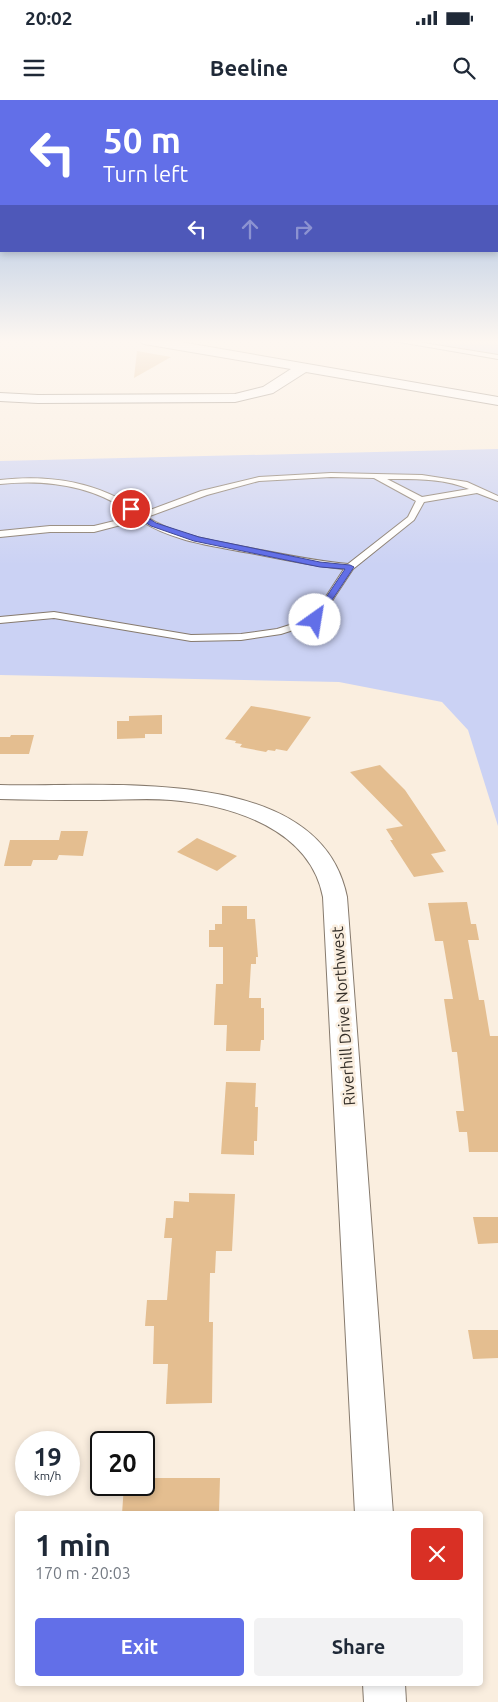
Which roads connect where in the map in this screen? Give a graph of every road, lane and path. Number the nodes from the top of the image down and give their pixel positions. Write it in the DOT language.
graph roads {
  1 [pos="376,476"];
  2 [pos="0,482"];
  3 [pos="478,490"];
  4 [pos="498,499"];
  5 [pos="421,500"];
  6 [pos="141,516"];
  7 [pos="0,534"];
  8 [pos="350,567"];
  9 [pos="0,620"];
  10 [pos="0,792"];
  11 [pos="374,1511"];
  12 [pos="384,1686"];
  13 [pos="385,1702"];
  1 -- 3 [label="lane"];
  1 -- 5 [label="lane"];
  1 -- 6 [label="lane"];
  2 -- 6 [label="lane"];
  3 -- 4 [label="lane"];
  3 -- 5 [label="lane"];
  5 -- 8 [label="lane"];
  6 -- 7 [label="lane"];
  6 -- 8 [label="lane"];
  8 -- 9 [label="lane"];
  10 -- 11 [label="street, Riverhill Drive Northwest"];
  12 -- 13 [label="street"];
}
